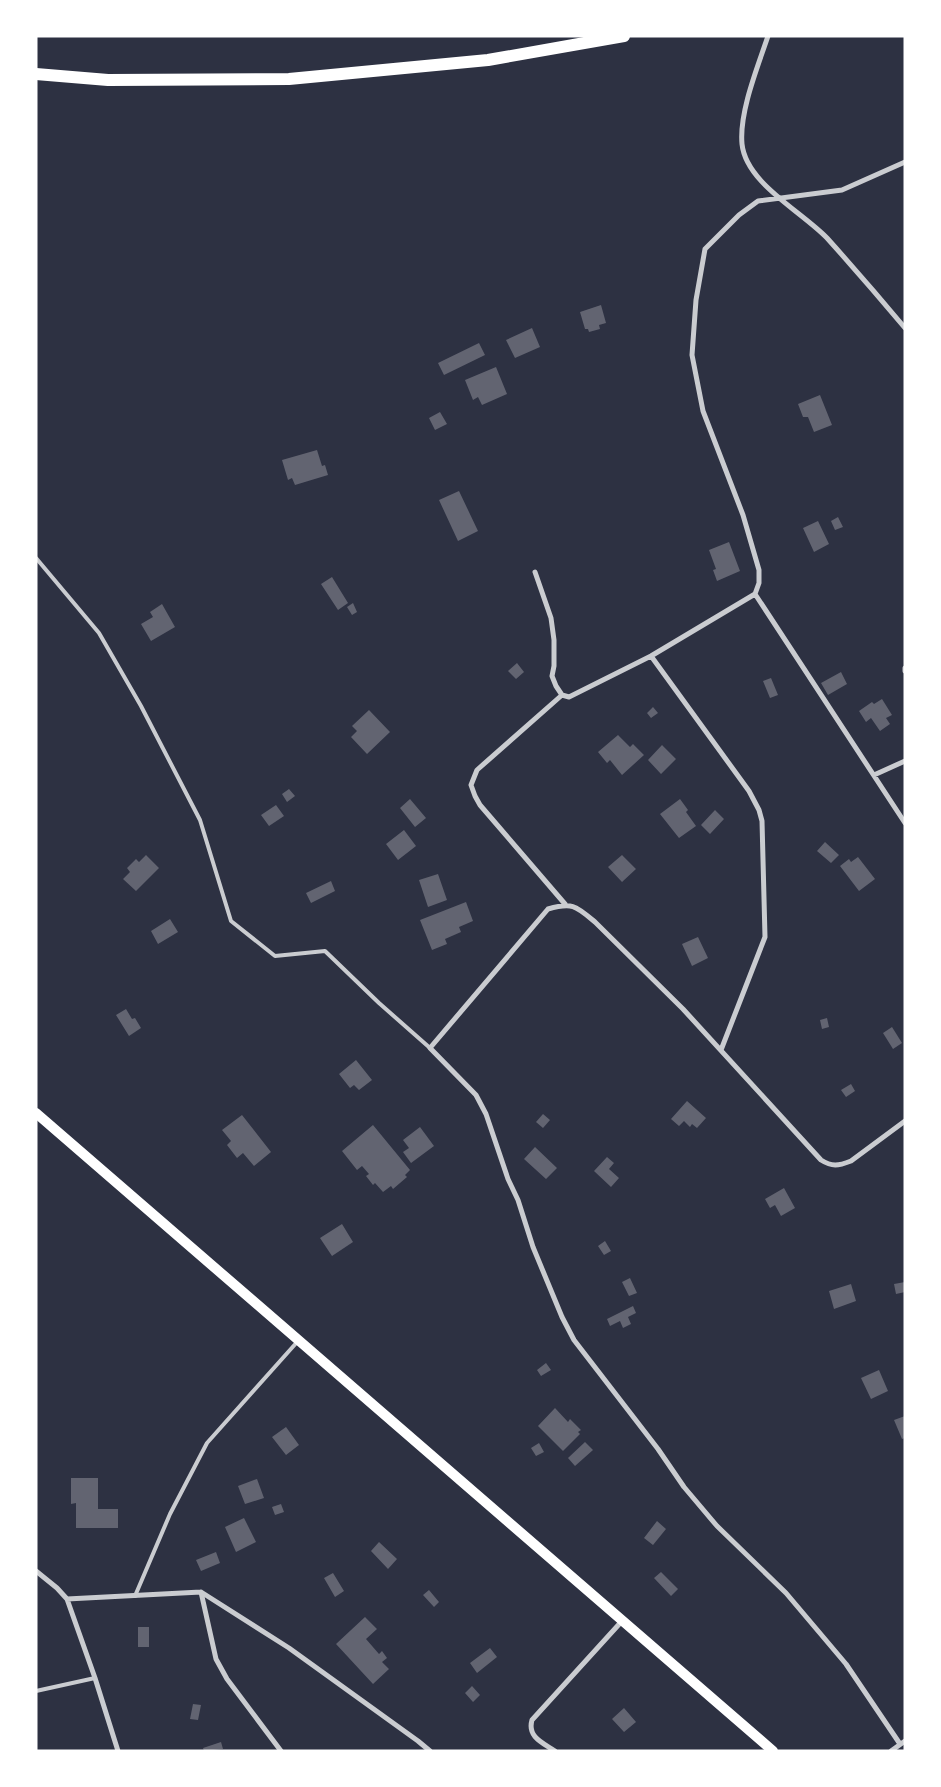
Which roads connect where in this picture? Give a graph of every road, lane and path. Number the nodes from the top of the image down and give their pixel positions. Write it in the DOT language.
graph roads {
  1 [pos="624,36"];
  2 [pos="768,36"];
  3 [pos="36,74"];
  4 [pos="905,162"];
  5 [pos="779,198"];
  6 [pos="905,328"];
  7 [pos="36,558"];
  8 [pos="535,572"];
  9 [pos="755,594"];
  10 [pos="651,656"];
  11 [pos="562,695"];
  12 [pos="905,761"];
  13 [pos="874,776"];
  14 [pos="905,823"];
  15 [pos="566,904"];
  16 [pos="430,1048"];
  17 [pos="721,1050"];
  18 [pos="36,1113"];
  19 [pos="905,1121"];
  20 [pos="298,1341"];
  21 [pos="38,1573"];
  22 [pos="201,1592"];
  23 [pos="135,1596"];
  24 [pos="67,1599"];
  25 [pos="622,1621"];
  26 [pos="95,1678"];
  27 [pos="36,1690"];
  28 [pos="903,1742"];
  29 [pos="118,1751"];
  30 [pos="281,1751"];
  31 [pos="430,1751"];
  32 [pos="555,1751"];
  33 [pos="773,1751"];
  34 [pos="891,1751"];
  1 -- 3 [label="main road"];
  2 -- 5 [label="street"];
  4 -- 5 [label="street"];
  5 -- 6 [label="street"];
  5 -- 9 [label="street"];
  7 -- 16 [label="lane"];
  8 -- 11 [label="street"];
  9 -- 10 [label="street"];
  9 -- 13 [label="street"];
  10 -- 11 [label="street"];
  10 -- 17 [label="street"];
  11 -- 15 [label="street"];
  12 -- 13 [label="street"];
  13 -- 14 [label="street"];
  15 -- 16 [label="street"];
  15 -- 17 [label="street"];
  16 -- 28 [label="street"];
  17 -- 19 [label="street"];
  18 -- 20 [label="main road"];
  20 -- 23 [label="lane"];
  20 -- 25 [label="main road"];
  21 -- 24 [label="street"];
  22 -- 23 [label="street"];
  22 -- 30 [label="street"];
  22 -- 31 [label="street"];
  23 -- 24 [label="street"];
  24 -- 26 [label="street"];
  25 -- 32 [label="street"];
  25 -- 33 [label="main road"];
  26 -- 27 [label="lane"];
  26 -- 29 [label="street"];
  28 -- 34 [label="street"];
}
